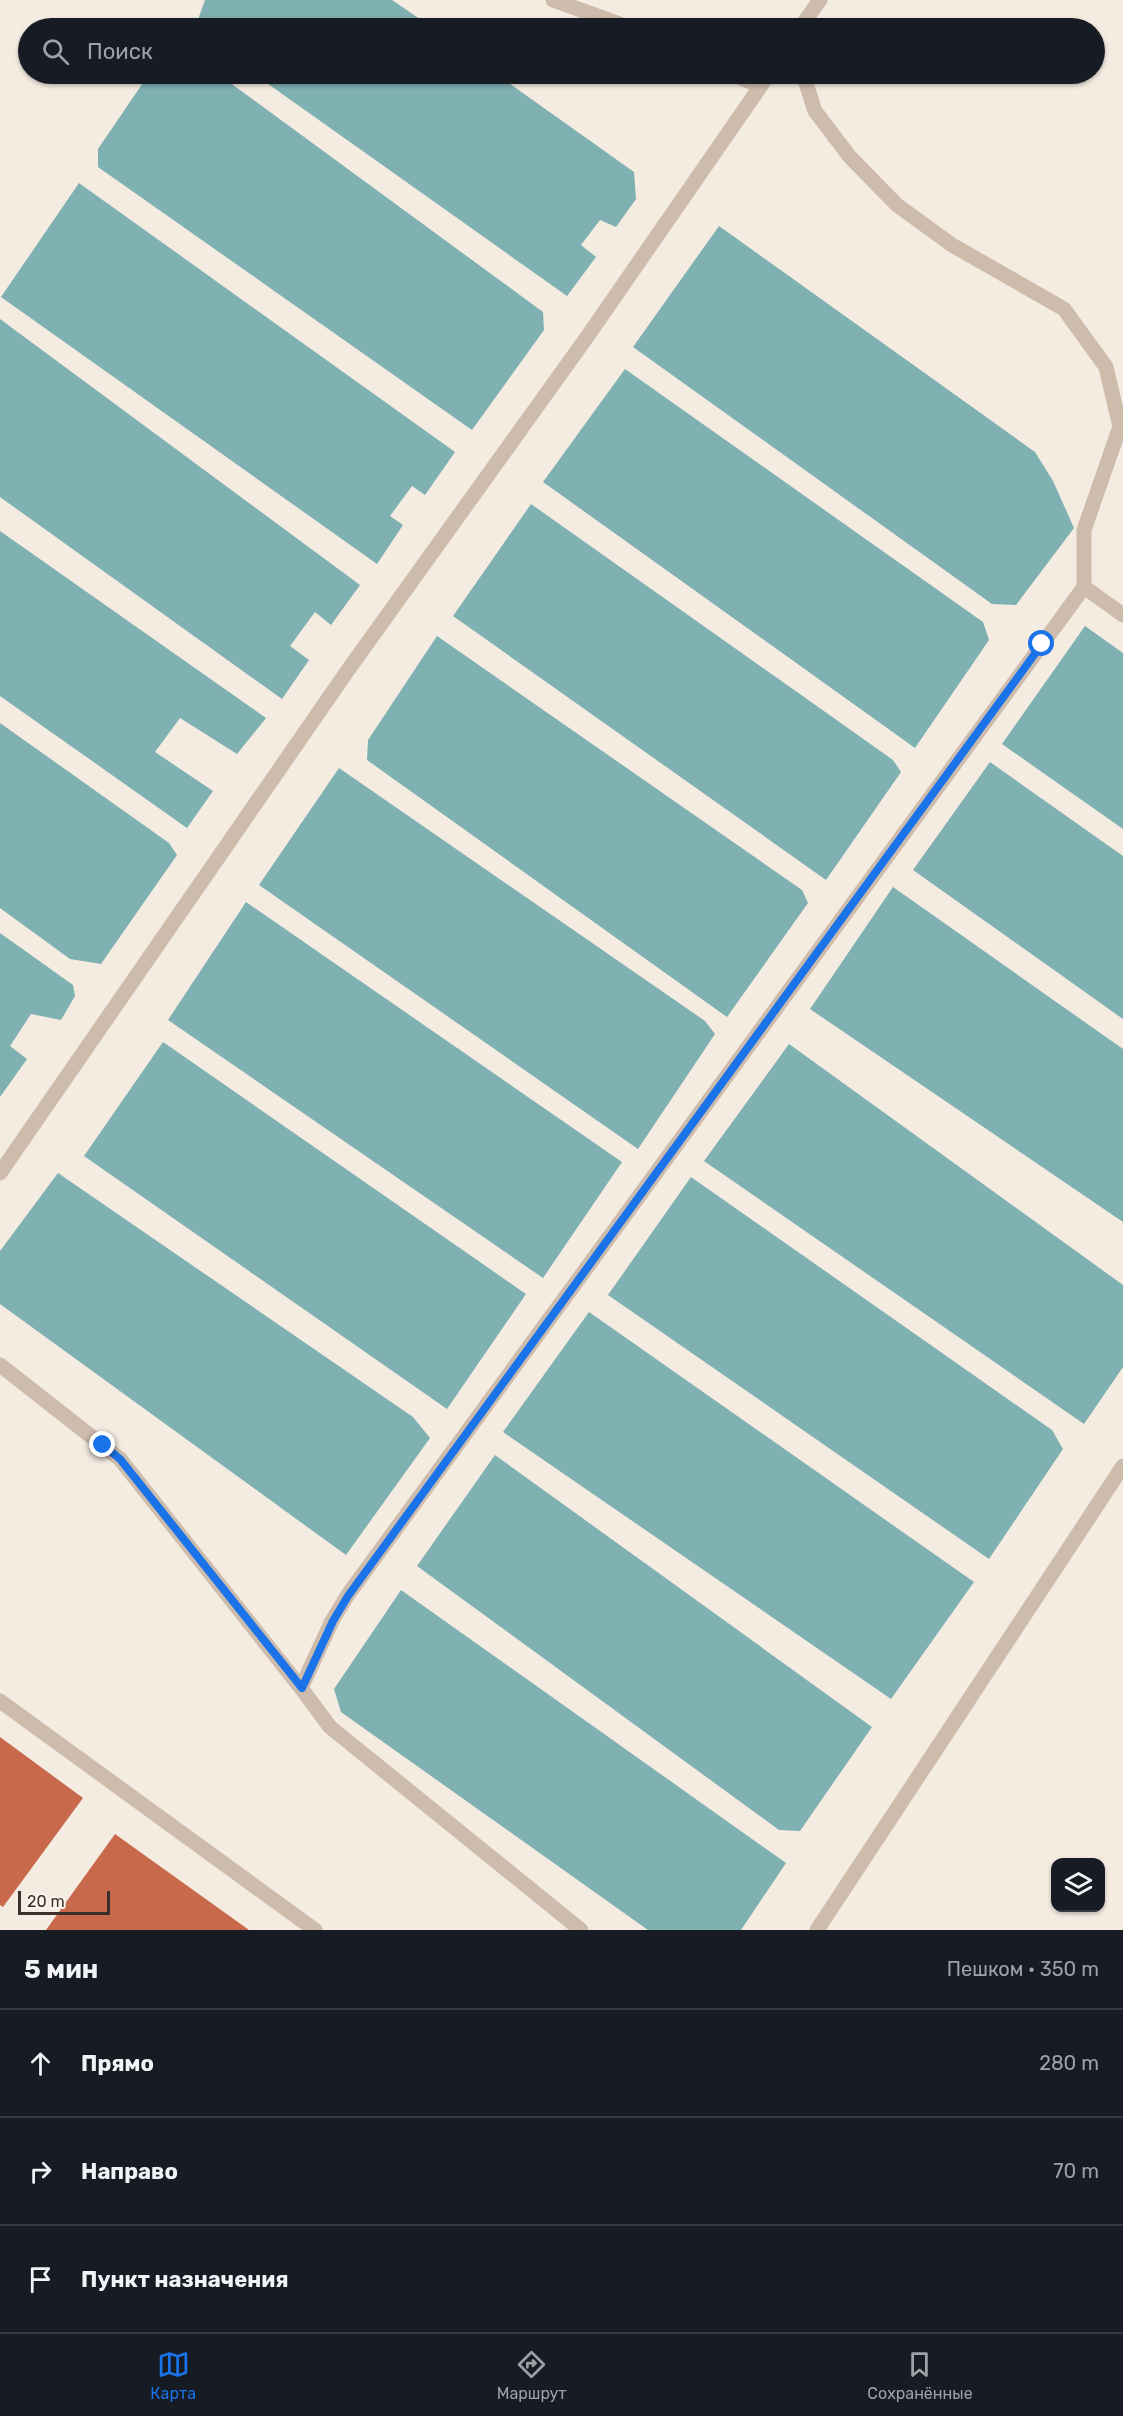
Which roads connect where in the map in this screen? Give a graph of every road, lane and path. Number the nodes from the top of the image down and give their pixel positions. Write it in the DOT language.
graph roads {
  1 [pos="553,0"];
  2 [pos="820,0"];
  3 [pos="603,18"];
  4 [pos="807,18"];
  5 [pos="761,84"];
  6 [pos="806,84"];
  7 [pos="1122,423"];
  8 [pos="1084,587"];
  9 [pos="1123,615"];
  10 [pos="0,1173"];
  11 [pos="0,1365"];
  12 [pos="1123,1466"];
  13 [pos="302,1688"];
  14 [pos="0,1701"];
  15 [pos="315,1930"];
  16 [pos="581,1930"];
  17 [pos="817,1930"];
  1 -- 3 [label="lane"];
  2 -- 4 [label="lane"];
  5 -- 10 [label="lane"];
  6 -- 7 [label="lane"];
  7 -- 8 [label="lane"];
  8 -- 9 [label="lane"];
  8 -- 13 [label="lane"];
  11 -- 13 [label="lane"];
  12 -- 17 [label="lane"];
  13 -- 16 [label="lane"];
  14 -- 15 [label="lane"];
}
